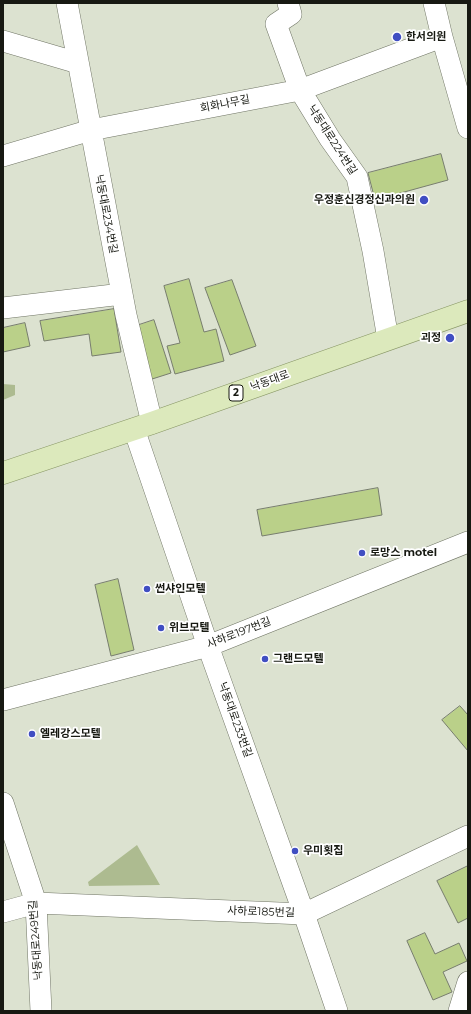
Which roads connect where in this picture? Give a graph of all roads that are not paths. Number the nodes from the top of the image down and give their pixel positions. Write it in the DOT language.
graph roads {
  1 [pos="67,3"];
  2 [pos="288,3"];
  3 [pos="434,3"];
  4 [pos="442,36"];
  5 [pos="3,41"];
  6 [pos="78,63"];
  7 [pos="300,90"];
  8 [pos="468,128"];
  9 [pos="91,130"];
  10 [pos="3,156"];
  11 [pos="122,294"];
  12 [pos="3,308"];
  13 [pos="468,311"];
  14 [pos="388,338"];
  15 [pos="143,426"];
  16 [pos="3,473"];
  17 [pos="468,542"];
  18 [pos="208,646"];
  19 [pos="3,700"];
  20 [pos="3,803"];
  21 [pos="468,836"];
  22 [pos="36,903"];
  23 [pos="3,912"];
  24 [pos="304,914"];
  25 [pos="468,982"];
  26 [pos="41,1011"];
  27 [pos="337,1011"];
  28 [pos="458,1011"];
  1 -- 6 [label="street, 낙동대로234번길"];
  2 -- 7 [label="street, 낙동대로224번길"];
  3 -- 4 [label="street"];
  4 -- 7 [label="street, 회화나무길"];
  4 -- 8 [label="street"];
  5 -- 6 [label="street"];
  6 -- 9 [label="street, 낙동대로234번길"];
  7 -- 9 [label="street, 회화나무길"];
  7 -- 14 [label="street, 낙동대로224번길"];
  9 -- 10 [label="street, 회화나무길"];
  9 -- 11 [label="street, 낙동대로234번길"];
  11 -- 12 [label="street"];
  11 -- 15 [label="street, 낙동대로234번길"];
  13 -- 14 [label="main road, 낙동대로 / 2"];
  14 -- 15 [label="main road, 낙동대로 / 2"];
  15 -- 16 [label="main road, 낙동대로 / 2"];
  15 -- 18 [label="street, 낙동대로233번길"];
  17 -- 18 [label="street, 사하로197번길"];
  18 -- 19 [label="street, 사하로197번길"];
  18 -- 24 [label="street, 낙동대로233번길"];
  20 -- 22 [label="street, 낙동대로249번길"];
  21 -- 24 [label="street, 사하로185번길"];
  22 -- 23 [label="street, 사하로185번길"];
  22 -- 24 [label="street, 사하로185번길"];
  22 -- 26 [label="street, 낙동대로249번길"];
  24 -- 27 [label="street, 낙동대로233번길"];
  25 -- 28 [label="street"];
}
